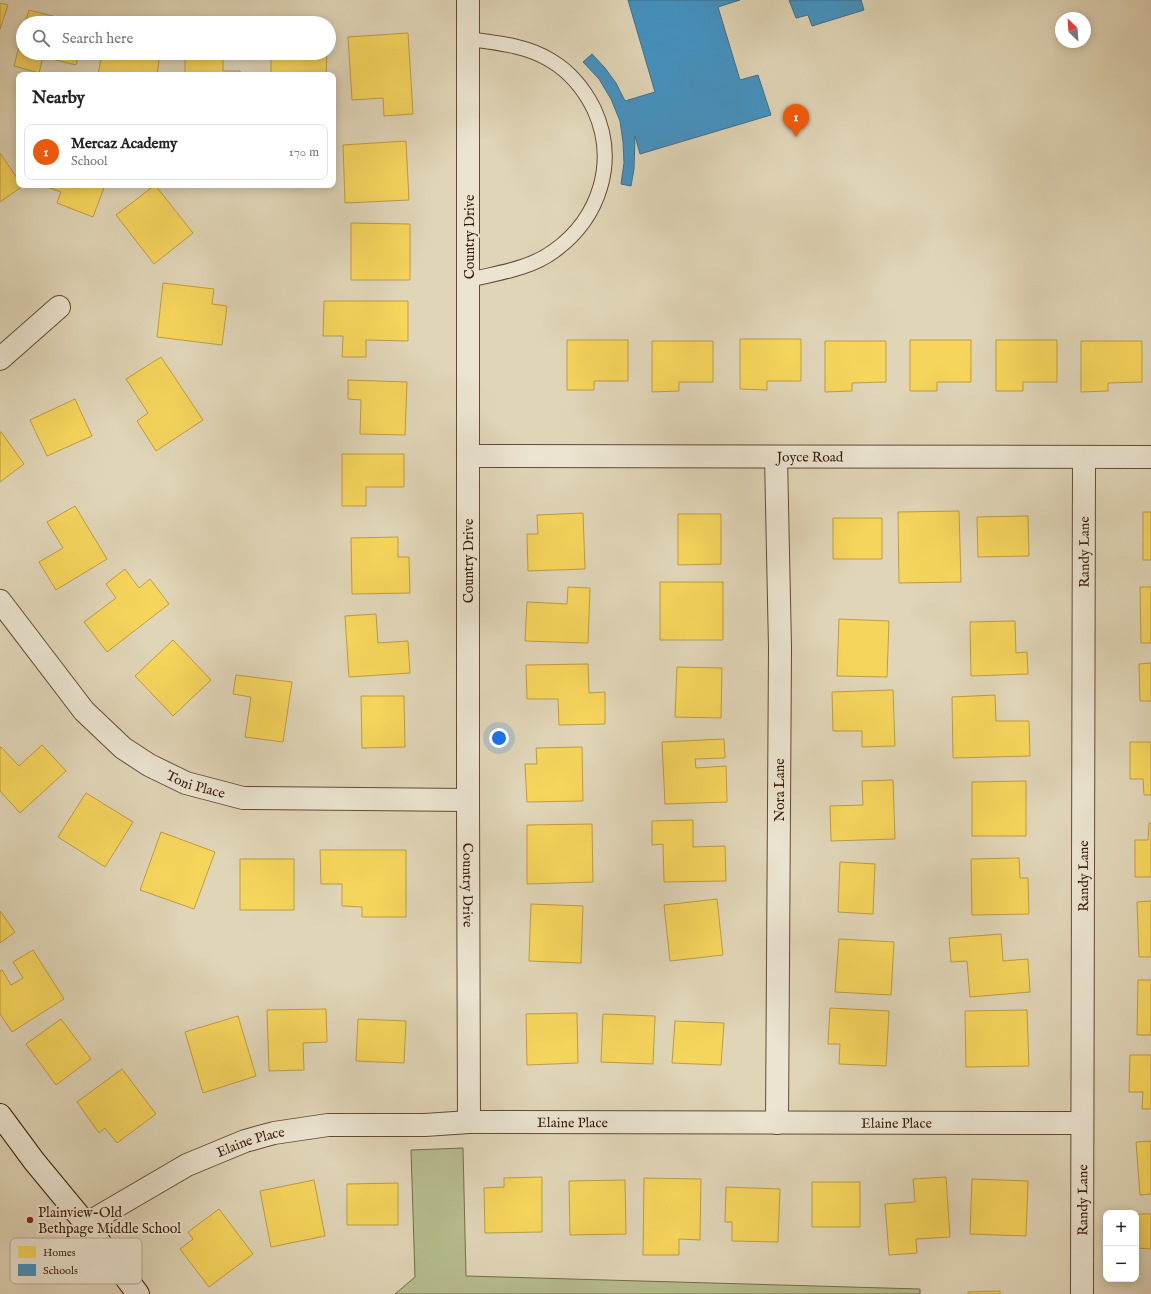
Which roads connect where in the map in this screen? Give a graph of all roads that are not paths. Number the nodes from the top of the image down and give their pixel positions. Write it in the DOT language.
graph roads {
  1 [pos="468,0"];
  2 [pos="468,39"];
  3 [pos="468,280"];
  4 [pos="59,307"];
  5 [pos="0,359"];
  6 [pos="469,456"];
  7 [pos="776,457"];
  8 [pos="1084,457"];
  9 [pos="1151,457"];
  10 [pos="0,601"];
  11 [pos="468,800"];
  12 [pos="0,1115"];
  13 [pos="469,1122"];
  14 [pos="777,1123"];
  15 [pos="1082,1123"];
  16 [pos="86,1224"];
  17 [pos="96,1238"];
  18 [pos="131,1284"];
  19 [pos="138,1294"];
  20 [pos="1082,1294"];
  1 -- 2 [label="street, Country Drive"];
  2 -- 3 [label="street, Country Drive"];
  2 -- 3 [label="lane"];
  3 -- 6 [label="street, Country Drive"];
  4 -- 5 [label="street"];
  6 -- 7 [label="street, Joyce Road"];
  6 -- 11 [label="street, Country Drive"];
  7 -- 8 [label="street, Joyce Road"];
  7 -- 14 [label="street, Nora Lane"];
  8 -- 9 [label="street, Joyce Road"];
  8 -- 15 [label="street, Randy Lane"];
  10 -- 11 [label="street, Toni Place"];
  11 -- 13 [label="street, Country Drive"];
  12 -- 16 [label="street"];
  13 -- 14 [label="street, Elaine Place"];
  13 -- 16 [label="street, Elaine Place"];
  14 -- 15 [label="street, Elaine Place"];
  15 -- 20 [label="street, Randy Lane"];
  16 -- 17 [label="street"];
  18 -- 19 [label="street"];
}
